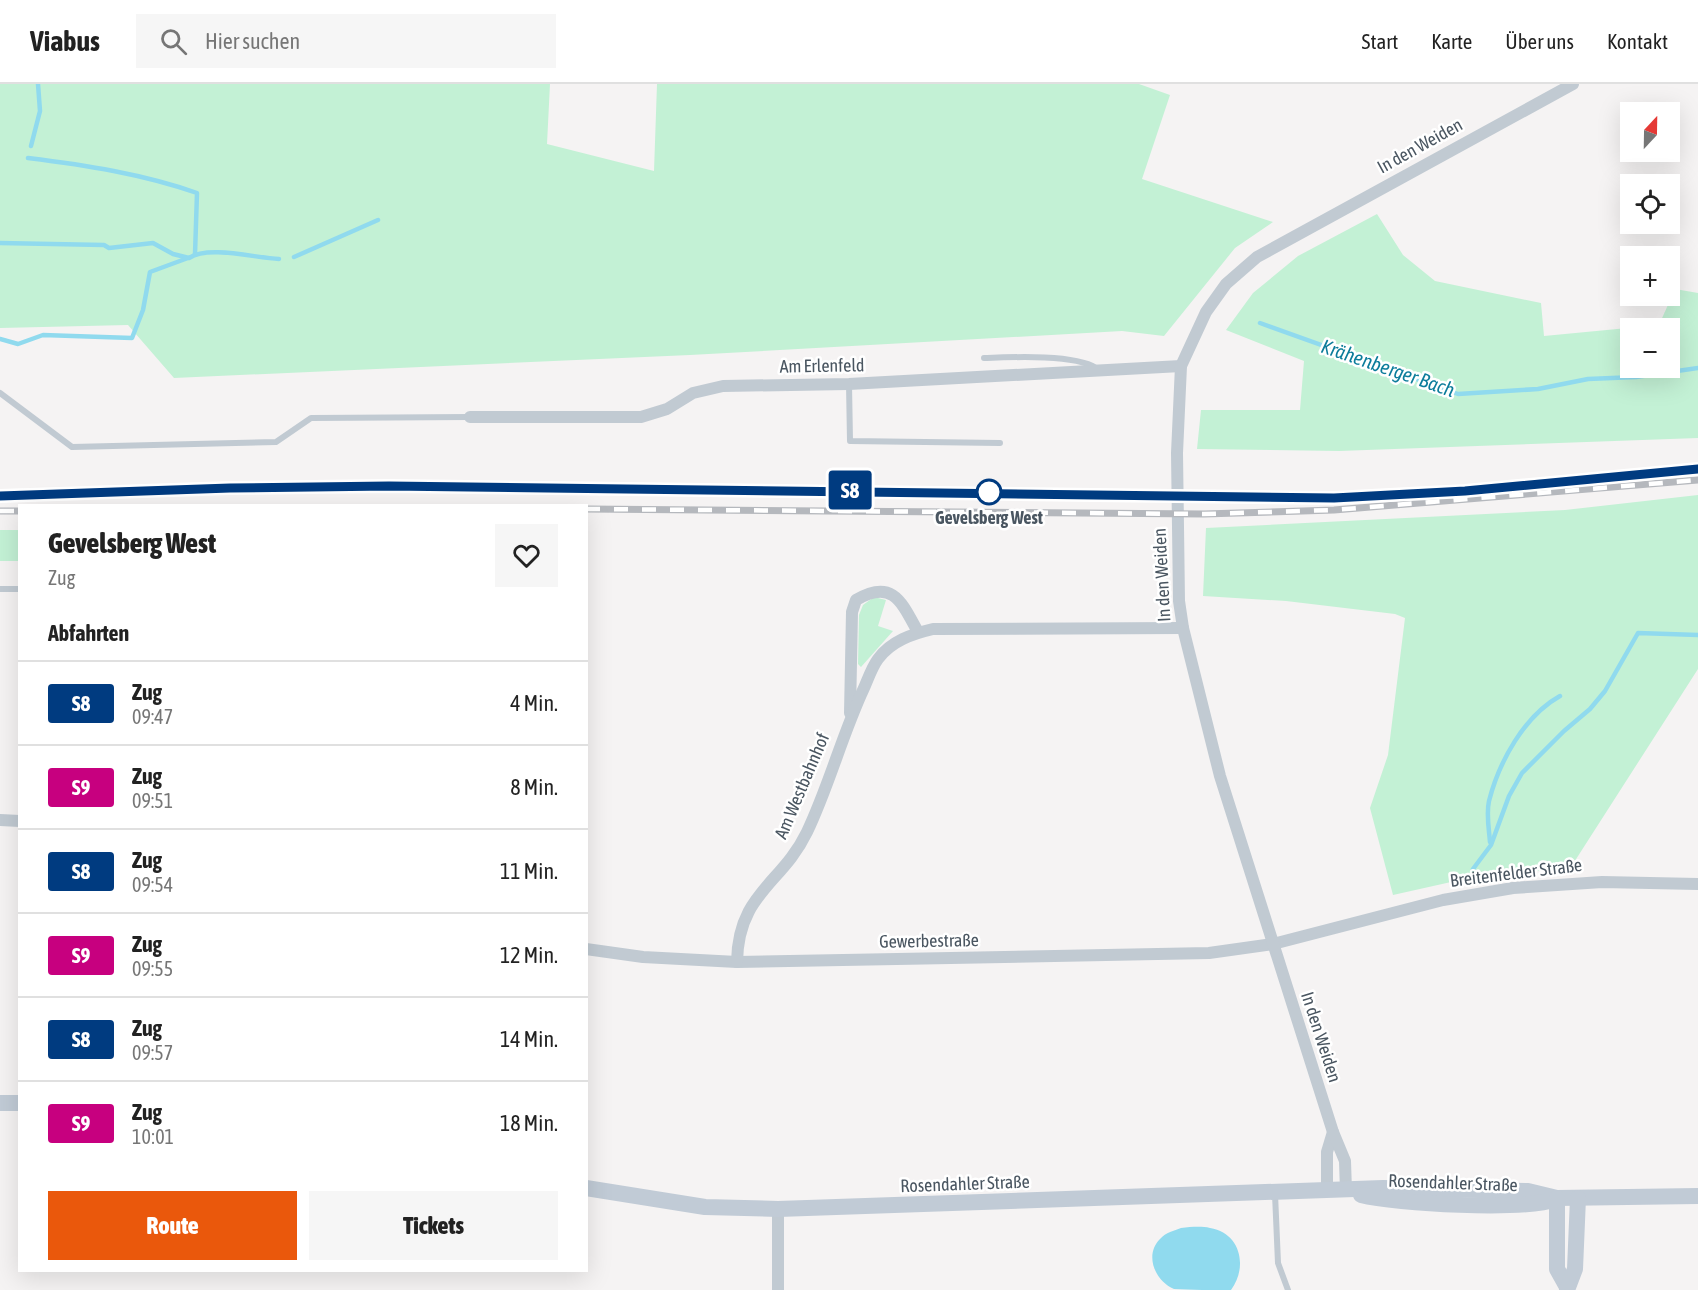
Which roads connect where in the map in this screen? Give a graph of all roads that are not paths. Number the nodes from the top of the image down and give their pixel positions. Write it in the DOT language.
graph roads {
  1 [pos="1573,84"];
  2 [pos="1560,87"];
  3 [pos="984,358"];
  4 [pos="1181,366"];
  5 [pos="1099,370"];
  6 [pos="849,384"];
  7 [pos="0,393"];
  8 [pos="470,417"];
  9 [pos="1000,443"];
  10 [pos="0,588"];
  11 [pos="18,589"];
  12 [pos="1183,628"];
  13 [pos="918,632"];
  14 [pos="850,716"];
  15 [pos="0,820"];
  16 [pos="18,821"];
  17 [pos="1698,885"];
  18 [pos="1273,944"];
  19 [pos="588,949"];
  20 [pos="737,962"];
  21 [pos="0,1103"];
  22 [pos="18,1103"];
  23 [pos="1333,1132"];
  24 [pos="588,1188"];
  25 [pos="1327,1191"];
  26 [pos="1346,1191"];
  27 [pos="1275,1193"];
  28 [pos="1698,1196"];
  29 [pos="1557,1198"];
  30 [pos="1578,1198"];
  31 [pos="778,1209"];
  32 [pos="1567,1288"];
  33 [pos="778,1290"];
  34 [pos="1288,1290"];
  1 -- 2 [label="street, In den Weiden"];
  2 -- 4 [label="street, In den Weiden"];
  3 -- 5 [label="lane"];
  4 -- 5 [label="street, Am Erlenfeld"];
  4 -- 12 [label="street, In den Weiden"];
  5 -- 6 [label="street, Am Erlenfeld"];
  6 -- 8 [label="street, Am Erlenfeld"];
  6 -- 9 [label="lane"];
  7 -- 8 [label="lane"];
  10 -- 11 [label="lane"];
  12 -- 13 [label="street, Am Westbahnhof"];
  12 -- 18 [label="street, In den Weiden"];
  13 -- 14 [label="street, Am Westbahnhof"];
  13 -- 14 [label="street, Am Westbahnhof"];
  14 -- 20 [label="street, Am Westbahnhof"];
  15 -- 16 [label="street"];
  17 -- 18 [label="street, Breitenfelder Straße"];
  18 -- 20 [label="street, Gewerbestraße"];
  18 -- 23 [label="street, In den Weiden"];
  19 -- 20 [label="street, Gewerbestraße"];
  21 -- 22 [label="main road"];
  23 -- 25 [label="street, In den Weiden"];
  23 -- 26 [label="street, In den Weiden"];
  24 -- 31 [label="main road, Rosendahler Straße"];
  25 -- 26 [label="main road, Rosendahler Straße"];
  25 -- 27 [label="main road, Rosendahler Straße"];
  26 -- 29 [label="main road, Rosendahler Straße"];
  27 -- 31 [label="main road, Rosendahler Straße"];
  27 -- 34 [label="lane"];
  28 -- 30 [label="main road, Rosendahler Straße"];
  29 -- 30 [label="main road, Rosendahler Straße"];
  29 -- 32 [label="main road"];
  30 -- 32 [label="main road"];
  31 -- 33 [label="street"];
}
